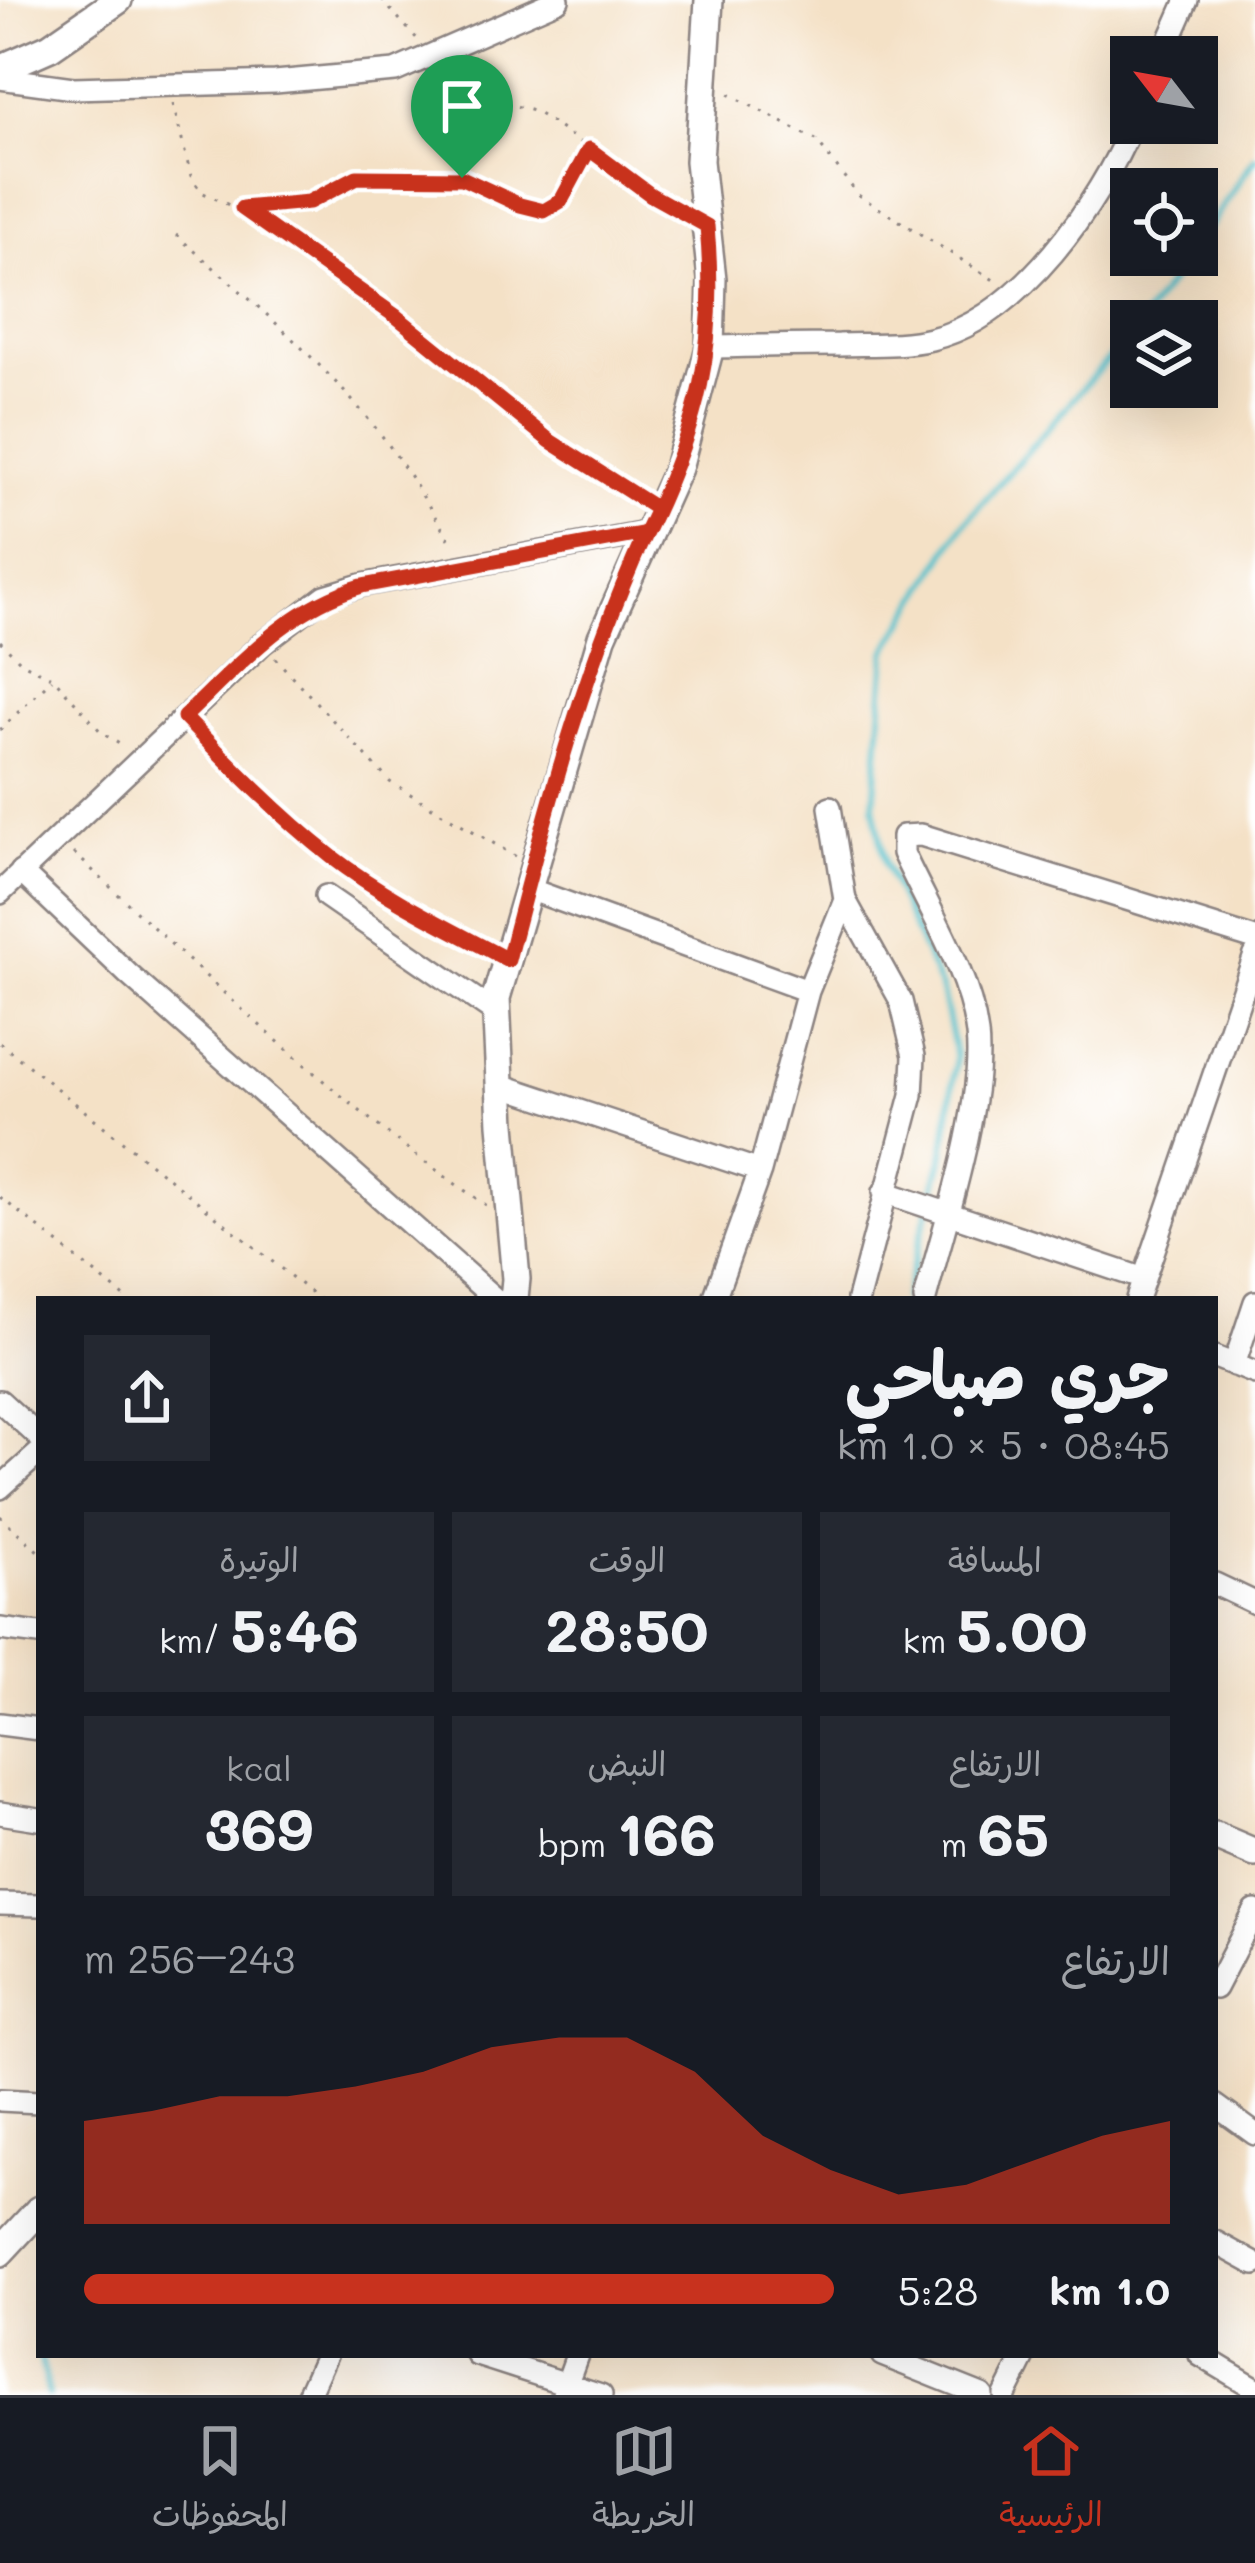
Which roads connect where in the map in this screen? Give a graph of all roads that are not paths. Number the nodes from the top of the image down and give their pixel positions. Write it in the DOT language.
graph roads {
  1 [pos="118,0"];
  2 [pos="558,0"];
  3 [pos="709,0"];
  4 [pos="1186,0"];
  5 [pos="1171,36"];
  6 [pos="0,69"];
  7 [pos="0,78"];
  8 [pos="1122,144"];
  9 [pos="710,346"];
  10 [pos="651,521"];
  11 [pos="830,808"];
  12 [pos="21,872"];
  13 [pos="530,877"];
  14 [pos="0,893"];
  15 [pos="326,896"];
  16 [pos="845,900"];
  17 [pos="1255,939"];
  18 [pos="1255,955"];
  19 [pos="808,991"];
  20 [pos="497,1014"];
  21 [pos="1233,1019"];
  22 [pos="1255,1027"];
  23 [pos="501,1085"];
  24 [pos="760,1171"];
  25 [pos="894,1196"];
  26 [pos="943,1211"];
  27 [pos="1140,1289"];
  28 [pos="492,1296"];
  29 [pos="514,1296"];
  30 [pos="715,1296"];
  31 [pos="859,1296"];
  32 [pos="926,1296"];
  33 [pos="1255,1303"];
  34 [pos="1235,1365"];
  35 [pos="0,1400"];
  36 [pos="36,1434"];
  37 [pos="36,1456"];
  38 [pos="0,1488"];
  39 [pos="1218,1586"];
  40 [pos="1255,1603"];
  41 [pos="0,1629"];
  42 [pos="36,1634"];
  43 [pos="0,1724"];
  44 [pos="36,1729"];
  45 [pos="0,1814"];
  46 [pos="36,1819"];
  47 [pos="1218,1837"];
  48 [pos="1255,1852"];
  49 [pos="0,1904"];
  50 [pos="36,1905"];
  51 [pos="1255,1911"];
  52 [pos="1245,1954"];
  53 [pos="1218,1985"];
  54 [pos="0,2100"];
  55 [pos="36,2102"];
  56 [pos="1218,2107"];
  57 [pos="1255,2134"];
  58 [pos="22,2217"];
  59 [pos="1218,2244"];
  60 [pos="0,2252"];
  61 [pos="1255,2264"];
  62 [pos="325,2358"];
  63 [pos="485,2358"];
  64 [pos="576,2358"];
  65 [pos="890,2358"];
  66 [pos="1024,2358"];
  67 [pos="1205,2358"];
  68 [pos="566,2388"];
  69 [pos="1255,2388"];
  70 [pos="308,2395"];
  71 [pos="601,2395"];
  72 [pos="982,2395"];
  73 [pos="1005,2395"];
  1 -- 6 [label="street"];
  2 -- 7 [label="street"];
  3 -- 9 [label="street"];
  4 -- 5 [label="street"];
  8 -- 9 [label="street"];
  9 -- 10 [label="street"];
  10 -- 12 [label="street"];
  10 -- 13 [label="street"];
  11 -- 16 [label="street"];
  12 -- 14 [label="street"];
  12 -- 28 [label="street"];
  13 -- 19 [label="street"];
  13 -- 20 [label="street"];
  15 -- 20 [label="street"];
  16 -- 19 [label="street"];
  16 -- 25 [label="street"];
  17 -- 26 [label="street"];
  18 -- 21 [label="street"];
  19 -- 24 [label="street"];
  20 -- 23 [label="street"];
  21 -- 22 [label="street"];
  21 -- 27 [label="street"];
  23 -- 24 [label="street"];
  23 -- 29 [label="street"];
  24 -- 30 [label="street"];
  25 -- 26 [label="street"];
  25 -- 31 [label="street"];
  26 -- 27 [label="street"];
  26 -- 32 [label="street"];
  33 -- 34 [label="street"];
  35 -- 36 [label="street"];
  37 -- 38 [label="street"];
  39 -- 40 [label="street"];
  41 -- 42 [label="street"];
  43 -- 44 [label="street"];
  45 -- 46 [label="street"];
  47 -- 48 [label="street"];
  49 -- 50 [label="street"];
  51 -- 52 [label="street"];
  52 -- 53 [label="street"];
  54 -- 55 [label="street"];
  56 -- 57 [label="street"];
  58 -- 60 [label="street"];
  59 -- 61 [label="street"];
  62 -- 70 [label="street"];
  63 -- 68 [label="street"];
  64 -- 68 [label="street"];
  65 -- 72 [label="street"];
  66 -- 73 [label="street"];
  67 -- 69 [label="street"];
  68 -- 71 [label="street"];
}
